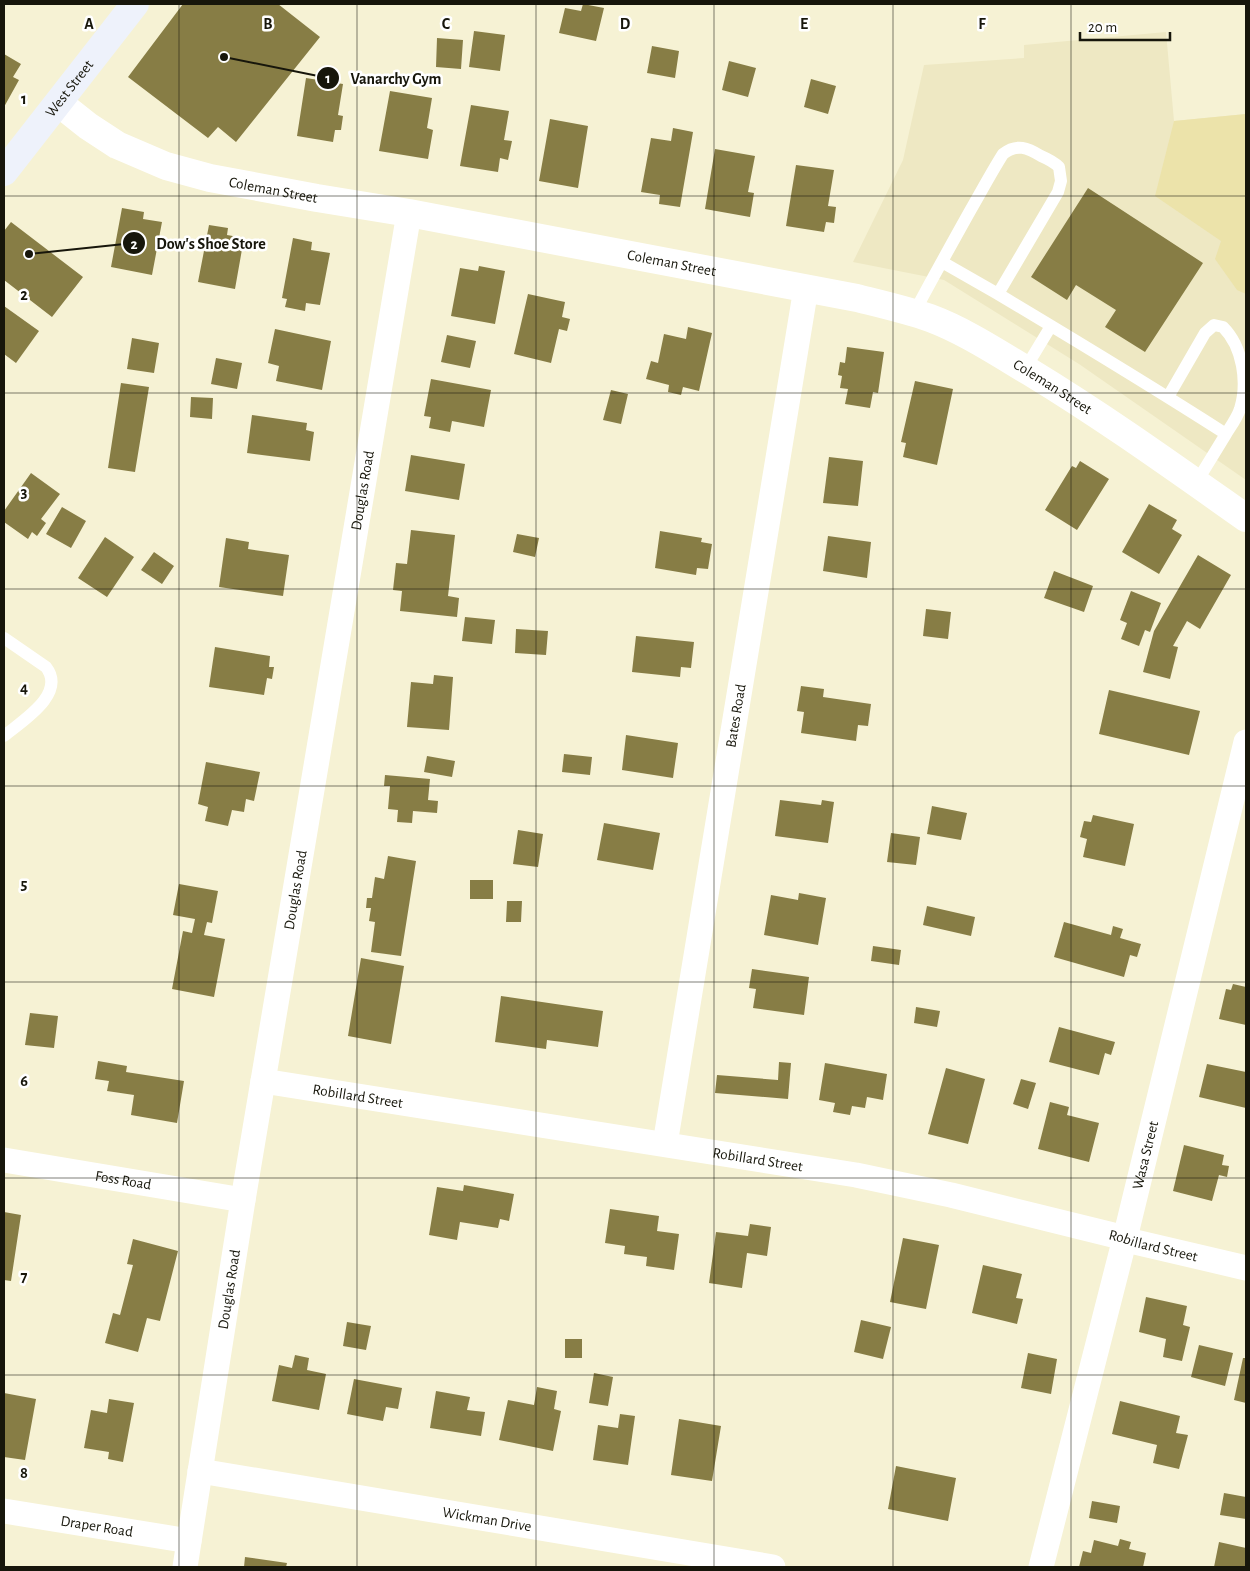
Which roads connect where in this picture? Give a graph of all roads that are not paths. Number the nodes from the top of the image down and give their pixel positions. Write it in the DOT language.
graph roads {
  1 [pos="135,4"];
  2 [pos="59,103"];
  3 [pos="4,172"];
  4 [pos="409,213"];
  5 [pos="942,262"];
  6 [pos="806,288"];
  7 [pos="998,294"];
  8 [pos="914,313"];
  9 [pos="1051,326"];
  10 [pos="1025,369"];
  11 [pos="1168,396"];
  12 [pos="1226,434"];
  13 [pos="1196,482"];
  14 [pos="1246,518"];
  15 [pos="4,638"];
  16 [pos="4,736"];
  17 [pos="1246,742"];
  18 [pos="263,1081"];
  19 [pos="665,1144"];
  20 [pos="4,1160"];
  21 [pos="242,1200"];
  22 [pos="1125,1238"];
  23 [pos="1246,1268"];
  24 [pos="200,1471"];
  25 [pos="4,1511"];
  26 [pos="189,1541"];
  27 [pos="185,1567"];
  28 [pos="773,1567"];
  29 [pos="1041,1567"];
  1 -- 2 [label="main road, West Street"];
  2 -- 3 [label="main road, West Street"];
  2 -- 4 [label="street, Coleman Street"];
  4 -- 6 [label="street, Coleman Street"];
  4 -- 18 [label="street, Douglas Road"];
  5 -- 7 [label="lane"];
  5 -- 7 [label="lane"];
  5 -- 8 [label="lane"];
  6 -- 8 [label="street, Coleman Street"];
  6 -- 19 [label="street, Bates Road"];
  7 -- 9 [label="lane"];
  8 -- 10 [label="street, Coleman Street"];
  9 -- 10 [label="lane"];
  9 -- 11 [label="lane"];
  10 -- 13 [label="street, Coleman Street"];
  11 -- 12 [label="lane"];
  11 -- 12 [label="lane"];
  12 -- 13 [label="lane"];
  13 -- 14 [label="street, Coleman Street"];
  15 -- 16 [label="lane"];
  17 -- 22 [label="street, Wasa Street"];
  18 -- 19 [label="street, Robillard Street"];
  18 -- 21 [label="street, Douglas Road"];
  19 -- 22 [label="street, Robillard Street"];
  20 -- 21 [label="street, Foss Road"];
  21 -- 24 [label="street, Douglas Road"];
  22 -- 23 [label="street, Robillard Street"];
  22 -- 29 [label="street, Wasa Street"];
  24 -- 26 [label="street, Douglas Road"];
  24 -- 28 [label="street, Wickman Drive"];
  25 -- 26 [label="street, Draper Road"];
  26 -- 27 [label="street, Douglas Road"];
}
